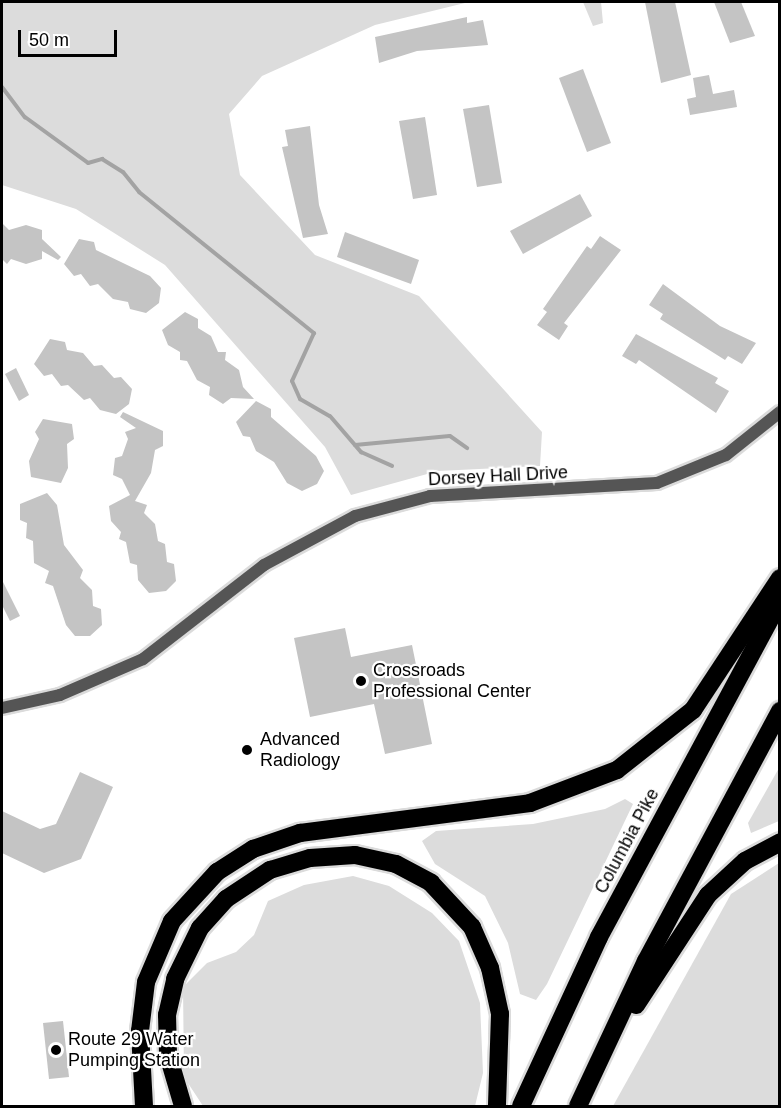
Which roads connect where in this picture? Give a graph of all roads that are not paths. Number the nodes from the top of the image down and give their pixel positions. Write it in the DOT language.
graph roads {
  1 [pos="780,412"];
  2 [pos="780,578"];
  3 [pos="780,601"];
  4 [pos="2,708"];
  5 [pos="780,711"];
  6 [pos="780,842"];
  7 [pos="591,1075"];
  8 [pos="144,1107"];
  9 [pos="183,1107"];
  10 [pos="497,1107"];
  11 [pos="521,1107"];
  12 [pos="578,1107"];
  1 -- 4 [label="street, Dorsey Hall Drive"];
  2 -- 8 [label="highway"];
  3 -- 11 [label="highway, Columbia Pike"];
  5 -- 7 [label="highway"];
  6 -- 7 [label="highway"];
  7 -- 12 [label="highway"];
  9 -- 10 [label="highway"];
}
